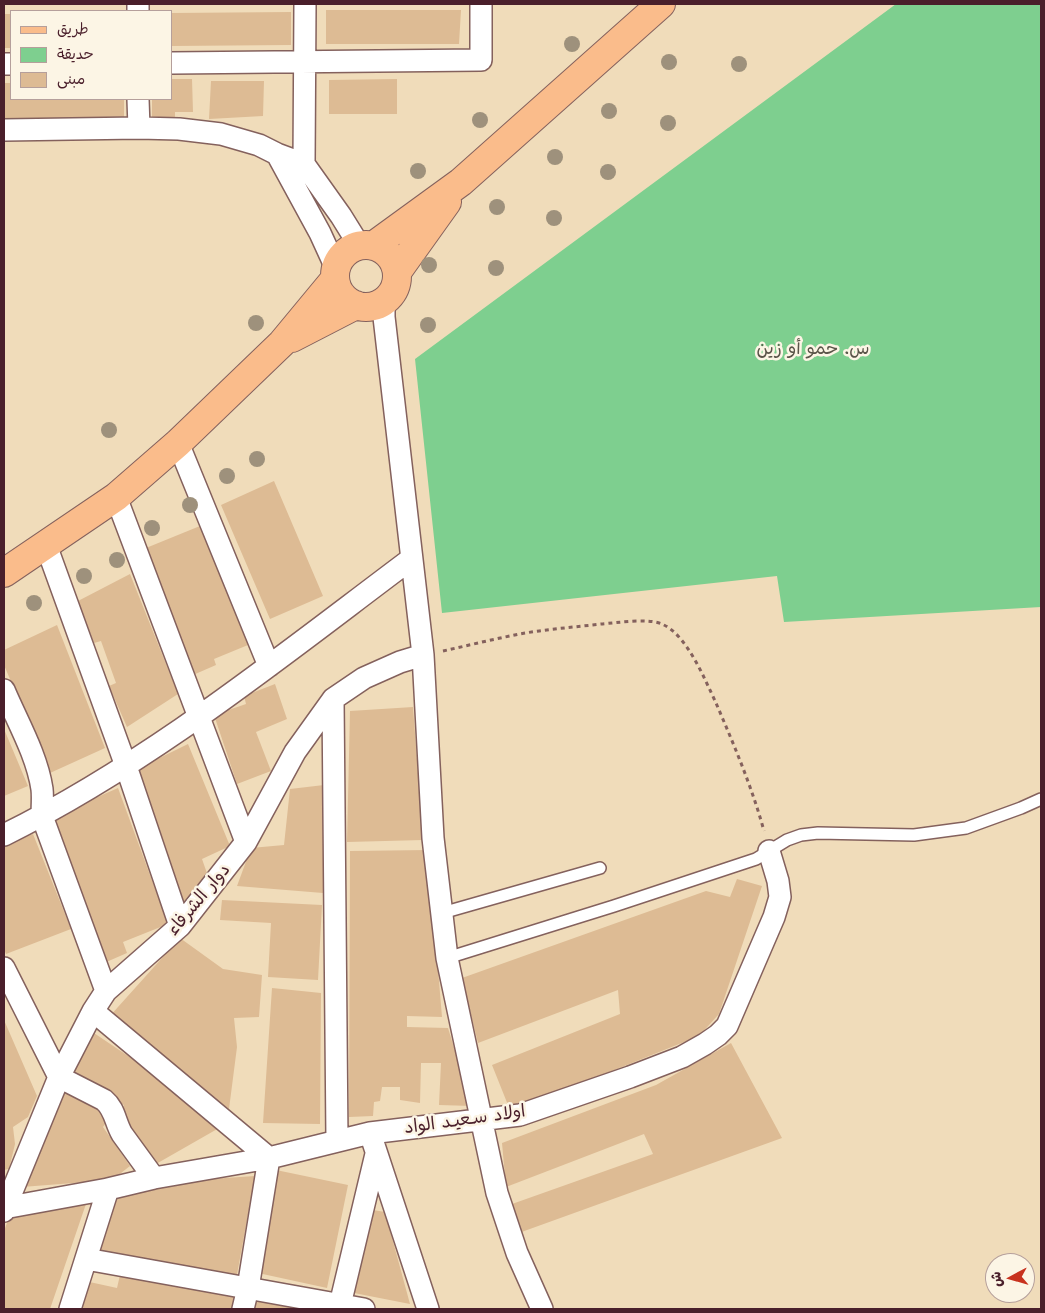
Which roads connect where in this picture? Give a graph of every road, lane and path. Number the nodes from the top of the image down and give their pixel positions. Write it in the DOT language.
graph roads {
  1 [pos="305,4"];
  2 [pos="481,4"];
  3 [pos="661,4"];
  4 [pos="304,62"];
  5 [pos="172,63"];
  6 [pos="138,100"];
  7 [pos="138,128"];
  8 [pos="4,130"];
  9 [pos="277,154"];
  10 [pos="304,164"];
  11 [pos="461,182"];
  12 [pos="366,246"];
  13 [pos="396,272"];
  14 [pos="336,274"];
  15 [pos="384,301"];
  16 [pos="356,305"];
  17 [pos="282,343"];
  18 [pos="178,443"];
  19 [pos="116,497"];
  20 [pos="46,545"];
  21 [pos="411,559"];
  22 [pos="4,573"];
  23 [pos="423,655"];
  24 [pos="269,666"];
  25 [pos="4,690"];
  26 [pos="333,699"];
  27 [pos="199,716"];
  28 [pos="126,766"];
  29 [pos="1041,799"];
  30 [pos="42,816"];
  31 [pos="4,835"];
  32 [pos="246,842"];
  33 [pos="769,851"];
  34 [pos="600,868"];
  35 [pos="442,913"];
  36 [pos="180,926"];
  37 [pos="448,958"];
  38 [pos="4,969"];
  39 [pos="106,991"];
  40 [pos="93,1011"];
  41 [pos="59,1077"];
  42 [pos="482,1119"];
  43 [pos="337,1141"];
  44 [pos="373,1143"];
  45 [pos="270,1158"];
  46 [pos="154,1178"];
  47 [pos="108,1189"];
  48 [pos="4,1209"];
  49 [pos="86,1259"];
  50 [pos="248,1288"];
  51 [pos="339,1307"];
  52 [pos="70,1309"];
  53 [pos="243,1309"];
  54 [pos="364,1309"];
  55 [pos="428,1309"];
  56 [pos="542,1309"];
  1 -- 4 [label="street"];
  2 -- 4 [label="street"];
  3 -- 11 [label="main road"];
  4 -- 5 [label="street"];
  4 -- 10 [label="street"];
  6 -- 7 [label="street"];
  7 -- 8 [label="street"];
  7 -- 9 [label="street"];
  9 -- 10 [label="street"];
  9 -- 14 [label="street"];
  10 -- 12 [label="street"];
  11 -- 12 [label="main road"];
  11 -- 13 [label="main road"];
  12 -- 13 [label="main road"];
  12 -- 14 [label="main road"];
  13 -- 15 [label="main road"];
  14 -- 16 [label="main road"];
  14 -- 17 [label="main road"];
  15 -- 16 [label="main road"];
  15 -- 21 [label="street"];
  16 -- 17 [label="main road"];
  17 -- 18 [label="main road"];
  18 -- 19 [label="main road"];
  18 -- 24 [label="street"];
  19 -- 20 [label="main road"];
  19 -- 27 [label="street"];
  20 -- 22 [label="main road"];
  20 -- 28 [label="street"];
  21 -- 23 [label="street"];
  21 -- 24 [label="street"];
  23 -- 26 [label="street, دوار الشرفاء"];
  23 -- 33 [label="path"];
  23 -- 35 [label="street"];
  24 -- 27 [label="street"];
  25 -- 30 [label="street"];
  26 -- 32 [label="street, دوار الشرفاء"];
  26 -- 43 [label="street"];
  27 -- 28 [label="street"];
  27 -- 32 [label="street"];
  28 -- 30 [label="street"];
  28 -- 36 [label="street"];
  29 -- 33 [label="lane"];
  30 -- 31 [label="street"];
  30 -- 39 [label="street"];
  32 -- 36 [label="street, دوار الشرفاء"];
  33 -- 37 [label="lane"];
  33 -- 42 [label="street, اولاد سـعيـد الواد"];
  34 -- 35 [label="lane"];
  35 -- 37 [label="street"];
  36 -- 39 [label="street, دوار الشرفاء"];
  37 -- 42 [label="street"];
  38 -- 41 [label="street"];
  39 -- 40 [label="street, دوار الشرفاء"];
  40 -- 41 [label="street, دوار الشرفاء"];
  40 -- 45 [label="street"];
  41 -- 46 [label="street"];
  41 -- 48 [label="street, دوار الشرفاء"];
  42 -- 44 [label="street, اولاد سـعيـد الواد"];
  42 -- 56 [label="street"];
  43 -- 44 [label="street, اولاد سـعيـد الواد"];
  43 -- 45 [label="street, اولاد سـعيـد الواد"];
  44 -- 51 [label="street"];
  44 -- 55 [label="street"];
  45 -- 46 [label="street, اولاد سـعيـد الواد"];
  45 -- 50 [label="street"];
  46 -- 47 [label="street, اولاد سـعيـد الواد"];
  47 -- 48 [label="street, اولاد سـعيـد الواد"];
  47 -- 49 [label="street"];
  49 -- 50 [label="street"];
  49 -- 52 [label="street"];
  50 -- 51 [label="street"];
  50 -- 53 [label="street"];
  51 -- 54 [label="street"];
}
